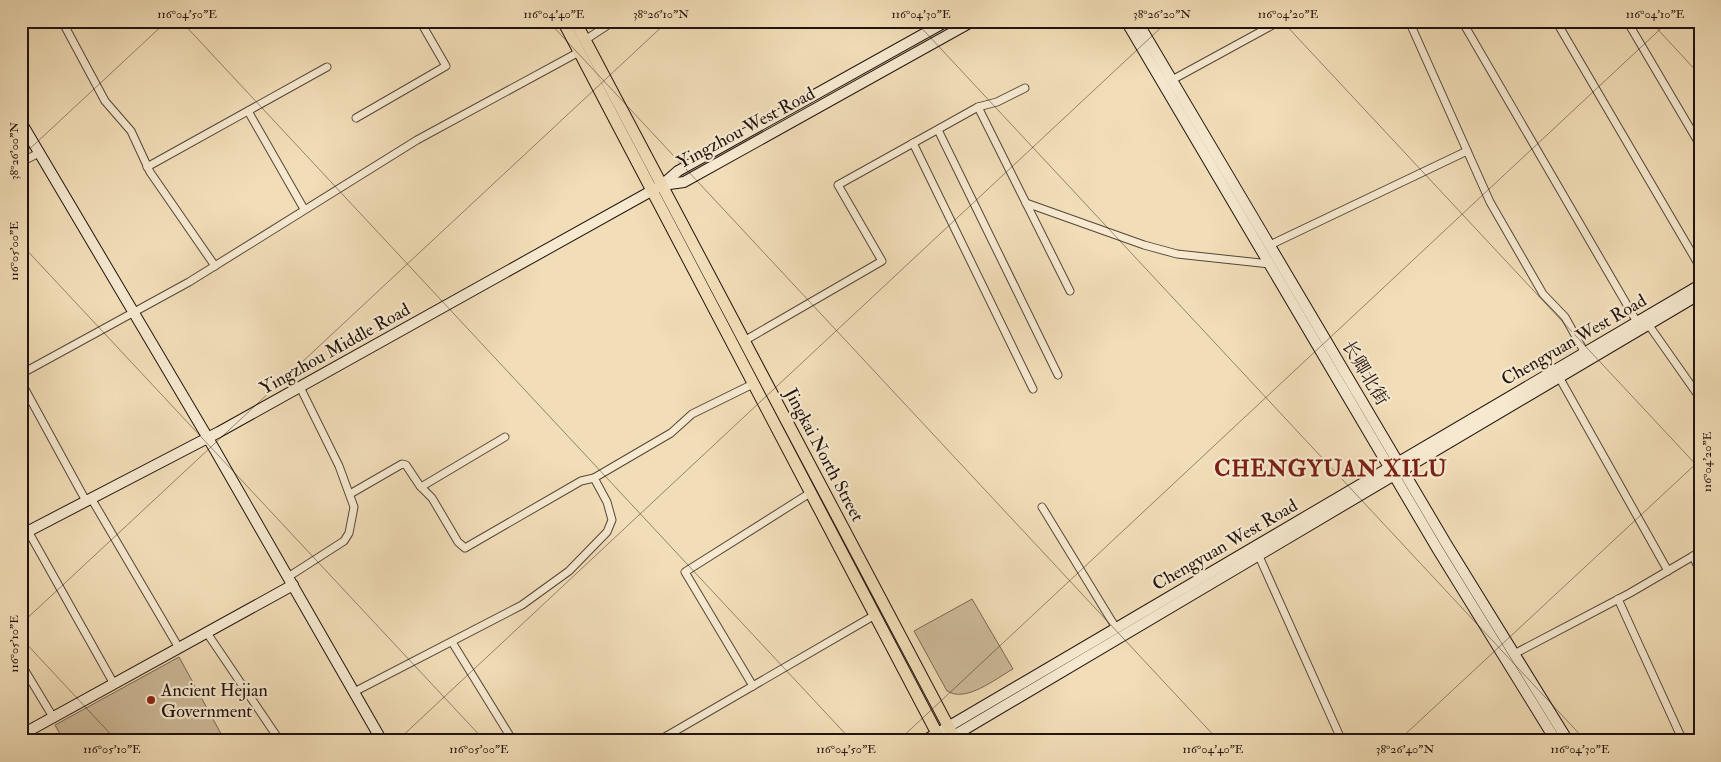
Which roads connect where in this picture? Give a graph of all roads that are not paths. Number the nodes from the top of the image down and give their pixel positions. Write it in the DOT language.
graph roads {
  1 [pos="62,21"];
  2 [pos="420,21"];
  3 [pos="563,21"];
  4 [pos="575,21"];
  5 [pos="614,21"];
  6 [pos="947,21"];
  7 [pos="973,21"];
  8 [pos="1126,21"];
  9 [pos="1137,21"];
  10 [pos="1280,21"];
  11 [pos="1408,21"];
  12 [pos="1462,21"];
  13 [pos="1556,21"];
  14 [pos="1627,21"];
  15 [pos="585,40"];
  16 [pos="579,52"];
  17 [pos="327,67"];
  18 [pos="1172,80"];
  19 [pos="1025,88"];
  20 [pos="978,107"];
  21 [pos="248,111"];
  22 [pos="356,118"];
  23 [pos="21,122"];
  24 [pos="938,130"];
  25 [pos="913,143"];
  26 [pos="1700,145"];
  27 [pos="1468,151"];
  28 [pos="39,153"];
  29 [pos="21,162"];
  30 [pos="147,167"];
  31 [pos="657,188"];
  32 [pos="1026,204"];
  33 [pos="304,209"];
  34 [pos="1270,246"];
  35 [pos="1270,264"];
  36 [pos="215,266"];
  37 [pos="1700,266"];
  38 [pos="1700,285"];
  39 [pos="1070,291"];
  40 [pos="1700,294"];
  41 [pos="134,312"];
  42 [pos="1637,322"];
  43 [pos="1648,324"];
  44 [pos="744,341"];
  45 [pos="1585,353"];
  46 [pos="21,374"];
  47 [pos="1058,376"];
  48 [pos="1559,377"];
  49 [pos="21,382"];
  50 [pos="753,384"];
  51 [pos="300,387"];
  52 [pos="1033,389"];
  53 [pos="1700,398"];
  54 [pos="505,437"];
  55 [pos="208,438"];
  56 [pos="1396,468"];
  57 [pos="594,478"];
  58 [pos="421,487"];
  59 [pos="810,493"];
  60 [pos="350,494"];
  61 [pos="88,500"];
  62 [pos="1042,507"];
  63 [pos="25,533"];
  64 [pos="1258,554"];
  65 [pos="1696,554"];
  66 [pos="1668,570"];
  67 [pos="1700,571"];
  68 [pos="290,581"];
  69 [pos="1618,599"];
  70 [pos="875,615"];
  71 [pos="1116,628"];
  72 [pos="206,633"];
  73 [pos="452,642"];
  74 [pos="179,648"];
  75 [pos="1514,654"];
  76 [pos="21,664"];
  77 [pos="114,684"];
  78 [pos="753,686"];
  79 [pos="354,692"];
  80 [pos="54,717"];
  81 [pos="21,735"];
  82 [pos="947,736"];
  83 [pos="280,741"];
  84 [pos="382,741"];
  85 [pos="513,741"];
  86 [pos="658,741"];
  87 [pos="924,741"];
  88 [pos="1342,741"];
  89 [pos="1556,741"];
  90 [pos="1568,741"];
  91 [pos="1683,741"];
  1 -- 30 [label="street"];
  2 -- 22 [label="street"];
  3 -- 16 [label="main road"];
  4 -- 15 [label="main road"];
  5 -- 15 [label="street"];
  6 -- 31 [label="main road, Yingzhou West Road"];
  7 -- 31 [label="main road, Yingzhou West Road"];
  8 -- 35 [label="main road, 长卿北街"];
  9 -- 18 [label="main road, 长卿北街"];
  10 -- 18 [label="street"];
  11 -- 27 [label="street"];
  12 -- 42 [label="street"];
  13 -- 37 [label="street"];
  14 -- 26 [label="street"];
  15 -- 31 [label="main road"];
  16 -- 31 [label="main road"];
  16 -- 33 [label="street"];
  17 -- 21 [label="street"];
  18 -- 34 [label="main road, 长卿北街"];
  19 -- 20 [label="street"];
  20 -- 24 [label="street"];
  20 -- 32 [label="street"];
  21 -- 30 [label="street"];
  21 -- 33 [label="street"];
  23 -- 28 [label="main road"];
  24 -- 25 [label="street"];
  24 -- 47 [label="street"];
  25 -- 44 [label="street"];
  25 -- 52 [label="street"];
  27 -- 34 [label="street"];
  27 -- 45 [label="street"];
  28 -- 29 [label="street"];
  28 -- 41 [label="main road"];
  30 -- 36 [label="street"];
  31 -- 44 [label="main road, Jingkai North Street"];
  31 -- 50 [label="main road, Jingkai North Street"];
  31 -- 51 [label="main road, Yingzhou Middle Road"];
  32 -- 35 [label="street"];
  32 -- 39 [label="street"];
  33 -- 36 [label="street"];
  34 -- 56 [label="main road, 长卿北街"];
  35 -- 56 [label="main road, 长卿北街"];
  36 -- 41 [label="street"];
  38 -- 42 [label="main road, Chengyuan West Road"];
  40 -- 43 [label="main road, Chengyuan West Road"];
  41 -- 46 [label="street"];
  41 -- 55 [label="main road"];
  42 -- 45 [label="main road, Chengyuan West Road"];
  43 -- 48 [label="main road, Chengyuan West Road"];
  43 -- 53 [label="street"];
  44 -- 82 [label="main road, Jingkai North Street"];
  45 -- 56 [label="main road, Chengyuan West Road"];
  48 -- 56 [label="main road, Chengyuan West Road"];
  48 -- 66 [label="street"];
  49 -- 61 [label="street"];
  50 -- 57 [label="street"];
  50 -- 59 [label="main road, Jingkai North Street"];
  51 -- 55 [label="main road, Yingzhou Middle Road"];
  51 -- 60 [label="street"];
  54 -- 58 [label="street"];
  55 -- 61 [label="main road, Yingzhou Middle Road"];
  55 -- 68 [label="main road"];
  56 -- 64 [label="main road, Chengyuan West Road"];
  56 -- 71 [label="main road, Chengyuan West Road"];
  56 -- 75 [label="main road, 长卿北街"];
  56 -- 89 [label="main road, 长卿北街"];
  57 -- 58 [label="street"];
  57 -- 73 [label="street"];
  58 -- 60 [label="street"];
  59 -- 70 [label="main road, Jingkai North Street"];
  59 -- 78 [label="street"];
  60 -- 68 [label="street"];
  61 -- 63 [label="main road, Yingzhou Middle Road"];
  61 -- 74 [label="street"];
  62 -- 71 [label="street"];
  63 -- 77 [label="street"];
  64 -- 82 [label="main road, Chengyuan West Road"];
  64 -- 88 [label="street"];
  65 -- 66 [label="street"];
  65 -- 67 [label="street"];
  66 -- 69 [label="street"];
  68 -- 72 [label="main road"];
  68 -- 79 [label="main road"];
  69 -- 75 [label="street"];
  69 -- 91 [label="street"];
  70 -- 78 [label="street"];
  70 -- 82 [label="main road, Jingkai North Street"];
  71 -- 82 [label="main road, Chengyuan West Road"];
  72 -- 74 [label="main road"];
  72 -- 83 [label="street"];
  73 -- 79 [label="street"];
  73 -- 85 [label="street"];
  74 -- 77 [label="main road"];
  75 -- 90 [label="main road, 长卿北街"];
  76 -- 80 [label="street"];
  77 -- 80 [label="main road"];
  78 -- 86 [label="street"];
  79 -- 84 [label="main road"];
  80 -- 81 [label="main road"];
  82 -- 87 [label="main road"];
}
